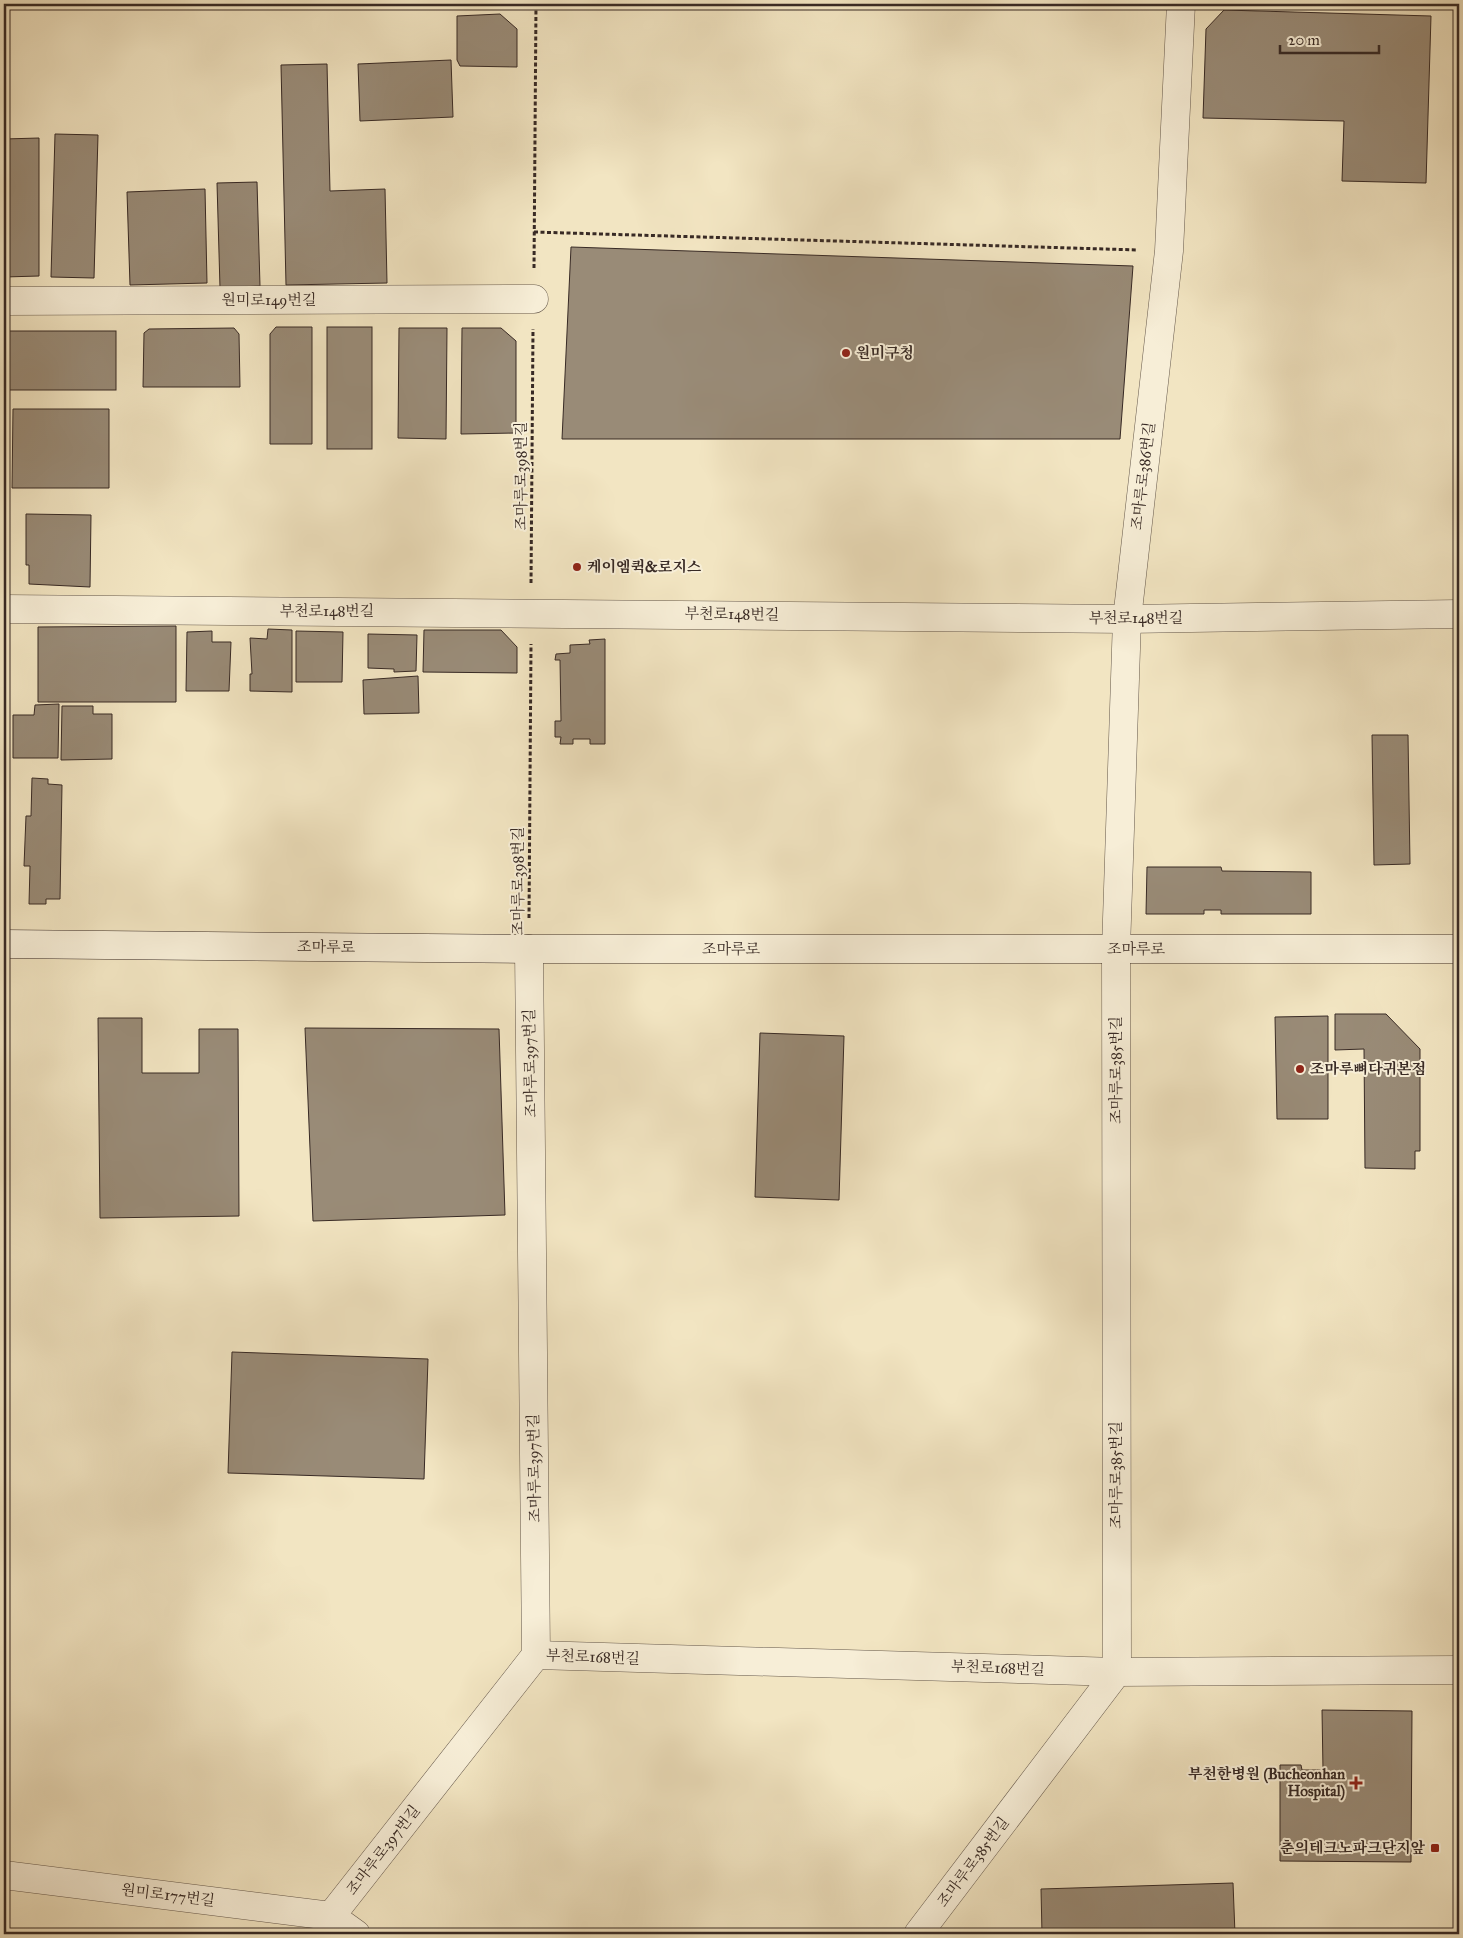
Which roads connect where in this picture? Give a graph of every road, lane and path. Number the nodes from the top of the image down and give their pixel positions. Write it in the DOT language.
graph roads {
  1 [pos="536,4"];
  2 [pos="1181,4"];
  3 [pos="534,232"];
  4 [pos="1169,251"];
  5 [pos="534,299"];
  6 [pos="4,300"];
  7 [pos="4,609"];
  8 [pos="531,612"];
  9 [pos="1459,614"];
  10 [pos="1127,619"];
  11 [pos="4,944"];
  12 [pos="528,949"];
  13 [pos="1116,949"];
  14 [pos="1459,949"];
  15 [pos="536,1655"];
  16 [pos="1459,1670"];
  17 [pos="1117,1672"];
  18 [pos="4,1875"];
  19 [pos="332,1916"];
  20 [pos="356,1934"];
  21 [pos="918,1934"];
  1 -- 3 [label="path, 조마루로398번길"];
  2 -- 4 [label="street, 조마루로386번길"];
  3 -- 4 [label="path"];
  3 -- 5 [label="path, 조마루로398번길"];
  4 -- 10 [label="street, 조마루로386번길"];
  5 -- 6 [label="street, 원미로149번길"];
  5 -- 8 [label="path, 조마루로398번길"];
  7 -- 8 [label="street, 부천로148번길"];
  8 -- 10 [label="street, 부천로148번길"];
  8 -- 12 [label="path, 조마루로398번길"];
  9 -- 10 [label="street, 부천로148번길"];
  10 -- 13 [label="street, 조마루로386번길"];
  11 -- 12 [label="street, 조마루로"];
  12 -- 13 [label="street, 조마루로"];
  12 -- 15 [label="street, 조마루로397번길"];
  13 -- 14 [label="street, 조마루로"];
  13 -- 17 [label="street, 조마루로385번길"];
  15 -- 17 [label="street, 부천로168번길"];
  15 -- 19 [label="street, 조마루로397번길"];
  16 -- 17 [label="street, 부천로168번길"];
  17 -- 21 [label="street, 조마루로385번길"];
  18 -- 19 [label="street, 원미로177번길"];
  19 -- 20 [label="street"];
}
